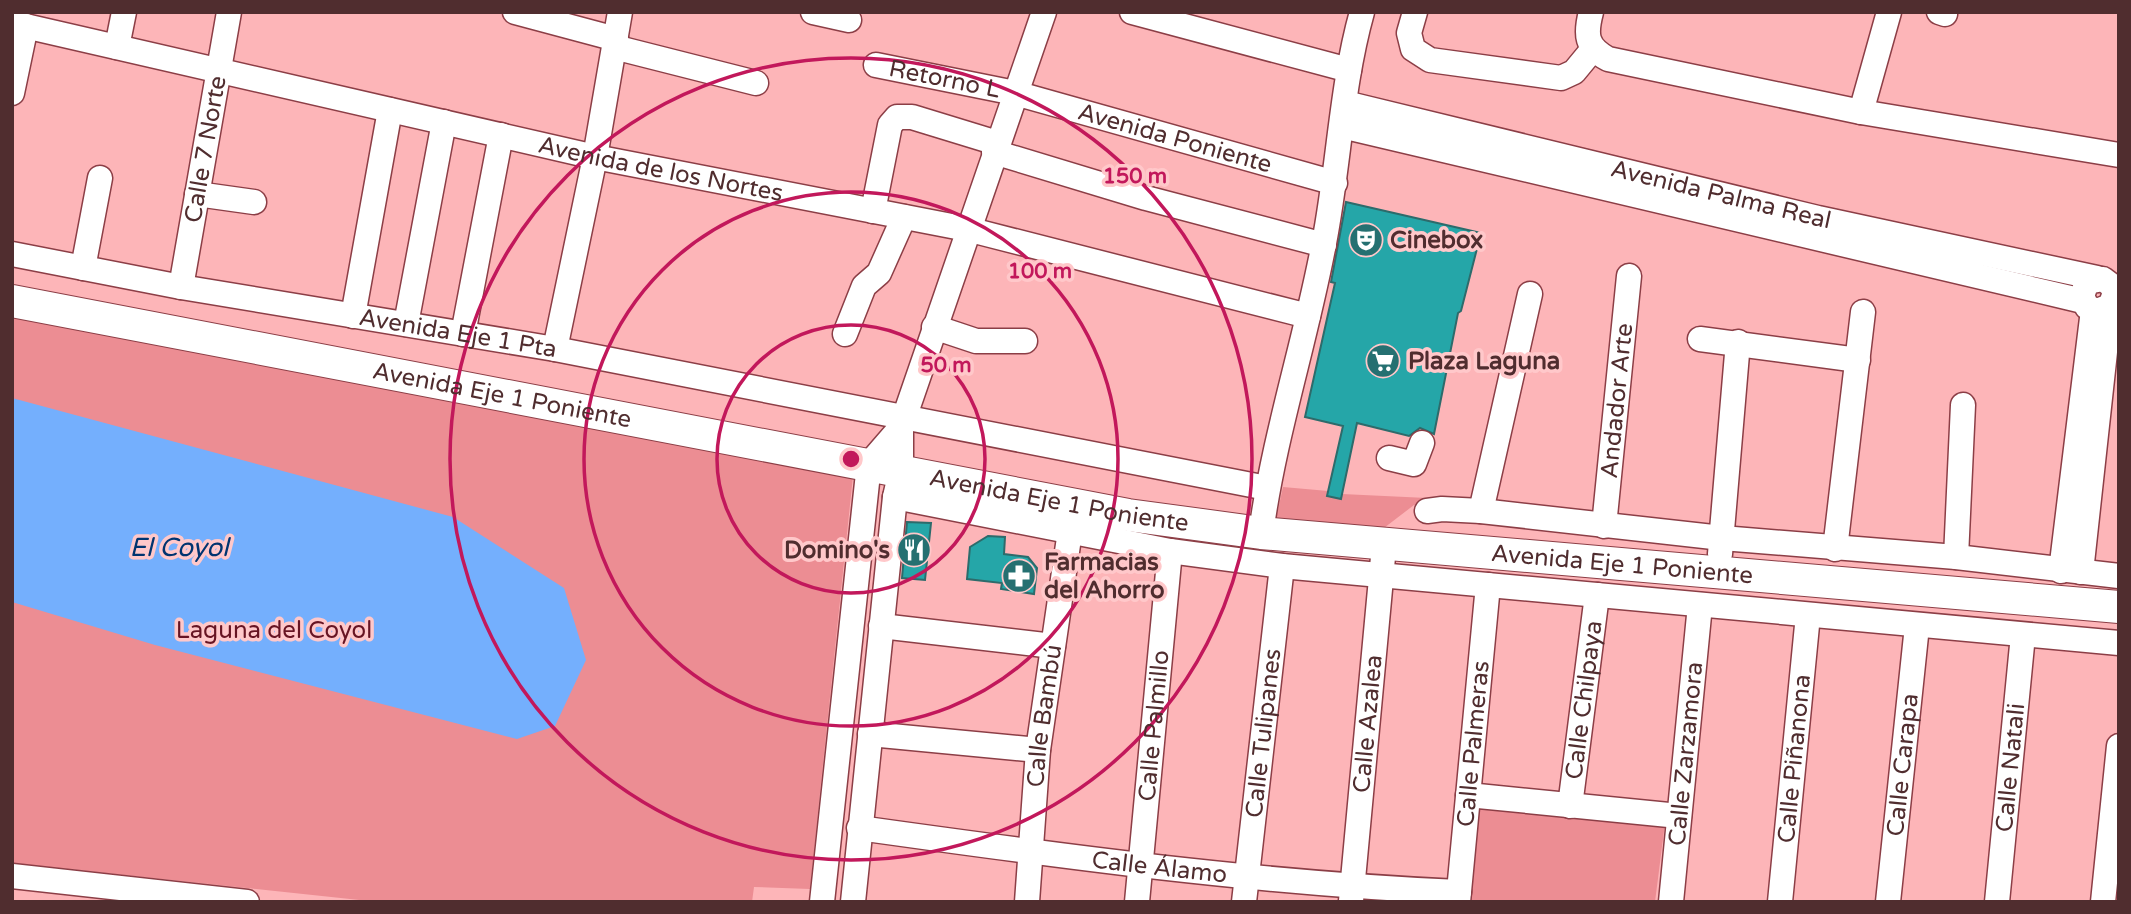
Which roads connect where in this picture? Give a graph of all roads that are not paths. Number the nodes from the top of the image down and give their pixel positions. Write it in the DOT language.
graph roads {
  1 [pos="124,12"];
  2 [pos="229,12"];
  3 [pos="515,12"];
  4 [pos="620,12"];
  5 [pos="813,12"];
  6 [pos="1044,12"];
  7 [pos="1132,12"];
  8 [pos="1362,12"];
  9 [pos="1415,12"];
  10 [pos="1591,12"];
  11 [pos="1889,12"];
  12 [pos="849,20"];
  13 [pos="19,25"];
  14 [pos="615,43"];
  15 [pos="117,47"];
  16 [pos="1593,49"];
  17 [pos="876,65"];
  18 [pos="218,70"];
  19 [pos="1349,70"];
  20 [pos="756,83"];
  21 [pos="12,93"];
  22 [pos="1015,93"];
  23 [pos="390,110"];
  24 [pos="1861,112"];
  25 [pos="1343,114"];
  26 [pos="444,122"];
  27 [pos="501,135"];
  28 [pos="995,147"];
  29 [pos="2119,155"];
  30 [pos="595,157"];
  31 [pos="100,178"];
  32 [pos="1335,183"];
  33 [pos="197,194"];
  34 [pos="254,202"];
  35 [pos="873,211"];
  36 [pos="904,217"];
  37 [pos="967,229"];
  38 [pos="1324,245"];
  39 [pos="12,254"];
  40 [pos="83,268"];
  41 [pos="1629,276"];
  42 [pos="181,287"];
  43 [pos="1530,293"];
  44 [pos="2102,293"];
  45 [pos="12,301"];
  46 [pos="1863,312"];
  47 [pos="354,316"];
  48 [pos="1308,316"];
  49 [pos="406,324"];
  50 [pos="934,327"];
  51 [pos="463,334"];
  52 [pos="845,334"];
  53 [pos="1700,339"];
  54 [pos="1025,341"];
  55 [pos="1738,342"];
  56 [pos="555,349"];
  57 [pos="1858,360"];
  58 [pos="1963,405"];
  59 [pos="903,421"];
  60 [pos="1422,443"];
  61 [pos="1389,458"];
  62 [pos="869,464"];
  63 [pos="898,484"];
  64 [pos="1267,488"];
  65 [pos="1481,511"];
  66 [pos="1427,512"];
  67 [pos="1604,526"];
  68 [pos="1070,531"];
  69 [pos="1261,533"];
  70 [pos="1722,538"];
  71 [pos="1835,549"];
  72 [pos="1170,551"];
  73 [pos="1383,558"];
  74 [pos="1956,558"];
  75 [pos="1282,566"];
  76 [pos="2071,572"];
  77 [pos="1718,575"];
  78 [pos="2119,576"];
  79 [pos="1488,585"];
  80 [pos="1597,595"];
  81 [pos="1700,605"];
  82 [pos="2119,607"];
  83 [pos="1808,615"];
  84 [pos="1917,626"];
  85 [pos="881,633"];
  86 [pos="2023,635"];
  87 [pos="849,640"];
  88 [pos="2119,643"];
  89 [pos="1052,646"];
  90 [pos="870,734"];
  91 [pos="2119,746"];
  92 [pos="1038,750"];
  93 [pos="1468,795"];
  94 [pos="832,801"];
  95 [pos="1570,806"];
  96 [pos="861,815"];
  97 [pos="1679,816"];
  98 [pos="1032,852"];
  99 [pos="1141,866"];
  100 [pos="12,876"];
  101 [pos="1245,890"];
  102 [pos="1351,894"];
  103 [pos="1459,897"];
  104 [pos="209,899"];
  105 [pos="247,902"];
  106 [pos="822,902"];
  107 [pos="853,902"];
  108 [pos="1027,902"];
  109 [pos="1137,902"];
  110 [pos="1671,902"];
  111 [pos="1780,902"];
  112 [pos="1888,902"];
  113 [pos="1997,902"];
  114 [pos="2103,902"];
  1 -- 15 [label="street"];
  2 -- 18 [label="street, Calle 7 Norte"];
  3 -- 14 [label="street"];
  4 -- 14 [label="street"];
  5 -- 12 [label="street"];
  6 -- 22 [label="street"];
  7 -- 19 [label="street"];
  8 -- 19 [label="street"];
  9 -- 16 [label="street"];
  10 -- 16 [label="street"];
  11 -- 24 [label="street"];
  13 -- 15 [label="street, Avenida de los Nortes"];
  13 -- 21 [label="street"];
  14 -- 20 [label="street"];
  14 -- 30 [label="street"];
  15 -- 18 [label="street, Avenida de los Nortes"];
  16 -- 24 [label="street"];
  17 -- 22 [label="street, Retorno L"];
  18 -- 23 [label="street, Avenida de los Nortes"];
  18 -- 33 [label="street, Calle 7 Norte"];
  19 -- 25 [label="street"];
  22 -- 28 [label="street"];
  22 -- 32 [label="street, Avenida Poniente"];
  23 -- 26 [label="street, Avenida de los Nortes"];
  23 -- 47 [label="street"];
  24 -- 29 [label="street"];
  25 -- 32 [label="street"];
  25 -- 44 [label="street"];
  26 -- 27 [label="street, Avenida de los Nortes"];
  26 -- 49 [label="street"];
  27 -- 30 [label="street, Avenida de los Nortes"];
  27 -- 51 [label="street"];
  28 -- 35 [label="street"];
  28 -- 37 [label="street"];
  28 -- 38 [label="street"];
  30 -- 35 [label="street, Avenida de los Nortes"];
  30 -- 56 [label="street"];
  31 -- 40 [label="street"];
  32 -- 38 [label="street"];
  33 -- 34 [label="street"];
  33 -- 42 [label="street, Calle 7 Norte"];
  35 -- 36 [label="street, Avenida de los Nortes"];
  36 -- 37 [label="street, Avenida de los Nortes"];
  36 -- 52 [label="street"];
  37 -- 48 [label="street, Avenida de los Nortes"];
  37 -- 50 [label="street"];
  38 -- 48 [label="street"];
  39 -- 40 [label="street, Avenida Eje 1 Pta"];
  40 -- 42 [label="street, Avenida Eje 1 Pta"];
  41 -- 67 [label="street, Andador Arte"];
  42 -- 47 [label="street, Avenida Eje 1 Pta"];
  43 -- 65 [label="street"];
  44 -- 76 [label="street"];
  45 -- 62 [label="main road, Avenida Eje 1 Poniente"];
  46 -- 57 [label="street"];
  47 -- 49 [label="street, Avenida Eje 1 Pta"];
  48 -- 64 [label="street"];
  49 -- 51 [label="street, Avenida Eje 1 Pta"];
  50 -- 54 [label="street"];
  50 -- 59 [label="street"];
  51 -- 56 [label="street, Avenida Eje 1 Pta"];
  53 -- 55 [label="street"];
  55 -- 57 [label="street"];
  55 -- 70 [label="street"];
  56 -- 59 [label="street, Avenida Eje 1 Pta"];
  57 -- 71 [label="street"];
  58 -- 74 [label="street"];
  59 -- 62 [label="street"];
  59 -- 63 [label="street"];
  59 -- 64 [label="street, Avenida Eje 1 Pta"];
  60 -- 61 [label="street"];
  62 -- 63 [label="main road, Avenida Eje 1 Poniente"];
  62 -- 87 [label="street"];
  63 -- 68 [label="street, Avenida Eje 1 Poniente"];
  63 -- 69 [label="main road, Avenida Eje 1 Poniente"];
  63 -- 85 [label="street"];
  64 -- 69 [label="street"];
  65 -- 66 [label="street, Avenida Eje 1 Poniente"];
  65 -- 67 [label="street, Avenida Eje 1 Poniente"];
  67 -- 70 [label="street, Avenida Eje 1 Poniente"];
  68 -- 72 [label="street, Avenida Eje 1 Poniente"];
  68 -- 89 [label="street, Calle Bambú"];
  69 -- 73 [label="main road, Avenida Eje 1 Poniente"];
  70 -- 71 [label="street, Avenida Eje 1 Poniente"];
  70 -- 77 [label="street"];
  71 -- 74 [label="street, Avenida Eje 1 Poniente"];
  72 -- 75 [label="street, Avenida Eje 1 Poniente"];
  72 -- 99 [label="street, Calle Palmillo"];
  73 -- 75 [label="street, Avenida Eje 1 Poniente"];
  73 -- 77 [label="main road, Avenida Eje 1 Poniente"];
  73 -- 79 [label="street, Avenida Eje 1 Poniente"];
  73 -- 102 [label="street, Calle Azalea"];
  74 -- 76 [label="street, Avenida Eje 1 Poniente"];
  75 -- 101 [label="street, Calle Tulipanes"];
  76 -- 78 [label="street, Avenida Eje 1 Poniente"];
  77 -- 82 [label="main road, Avenida Eje 1 Poniente"];
  79 -- 80 [label="street, Avenida Eje 1 Poniente"];
  79 -- 93 [label="street, Calle Palmeras"];
  80 -- 81 [label="street, Avenida Eje 1 Poniente"];
  80 -- 95 [label="street, Calle Chilpaya"];
  81 -- 83 [label="street, Avenida Eje 1 Poniente"];
  81 -- 97 [label="street, Calle Zarzamora"];
  83 -- 84 [label="street, Avenida Eje 1 Poniente"];
  83 -- 111 [label="street, Calle Piñanona"];
  84 -- 86 [label="street, Avenida Eje 1 Poniente"];
  84 -- 112 [label="street, Calle Carapa"];
  85 -- 87 [label="street"];
  85 -- 89 [label="street"];
  85 -- 90 [label="street"];
  86 -- 88 [label="street, Avenida Eje 1 Poniente"];
  86 -- 113 [label="street, Calle Natali"];
  87 -- 94 [label="street"];
  89 -- 92 [label="street, Calle Bambú"];
  90 -- 92 [label="street"];
  90 -- 96 [label="street"];
  91 -- 114 [label="street"];
  92 -- 98 [label="street, Calle Bambú"];
  93 -- 95 [label="street"];
  93 -- 103 [label="street, Calle Palmeras"];
  94 -- 96 [label="street, Calle Álamo"];
  94 -- 106 [label="street"];
  95 -- 97 [label="street"];
  96 -- 98 [label="street, Calle Álamo"];
  96 -- 107 [label="street"];
  97 -- 110 [label="street, Calle Zarzamora"];
  98 -- 99 [label="street, Calle Álamo"];
  98 -- 108 [label="street, Calle Bambú"];
  99 -- 101 [label="street, Calle Álamo"];
  99 -- 109 [label="street, Calle Palmillo"];
  100 -- 104 [label="street"];
  101 -- 102 [label="street, Calle Álamo"];
  102 -- 103 [label="street, Calle Álamo"];
  104 -- 105 [label="street"];
}
